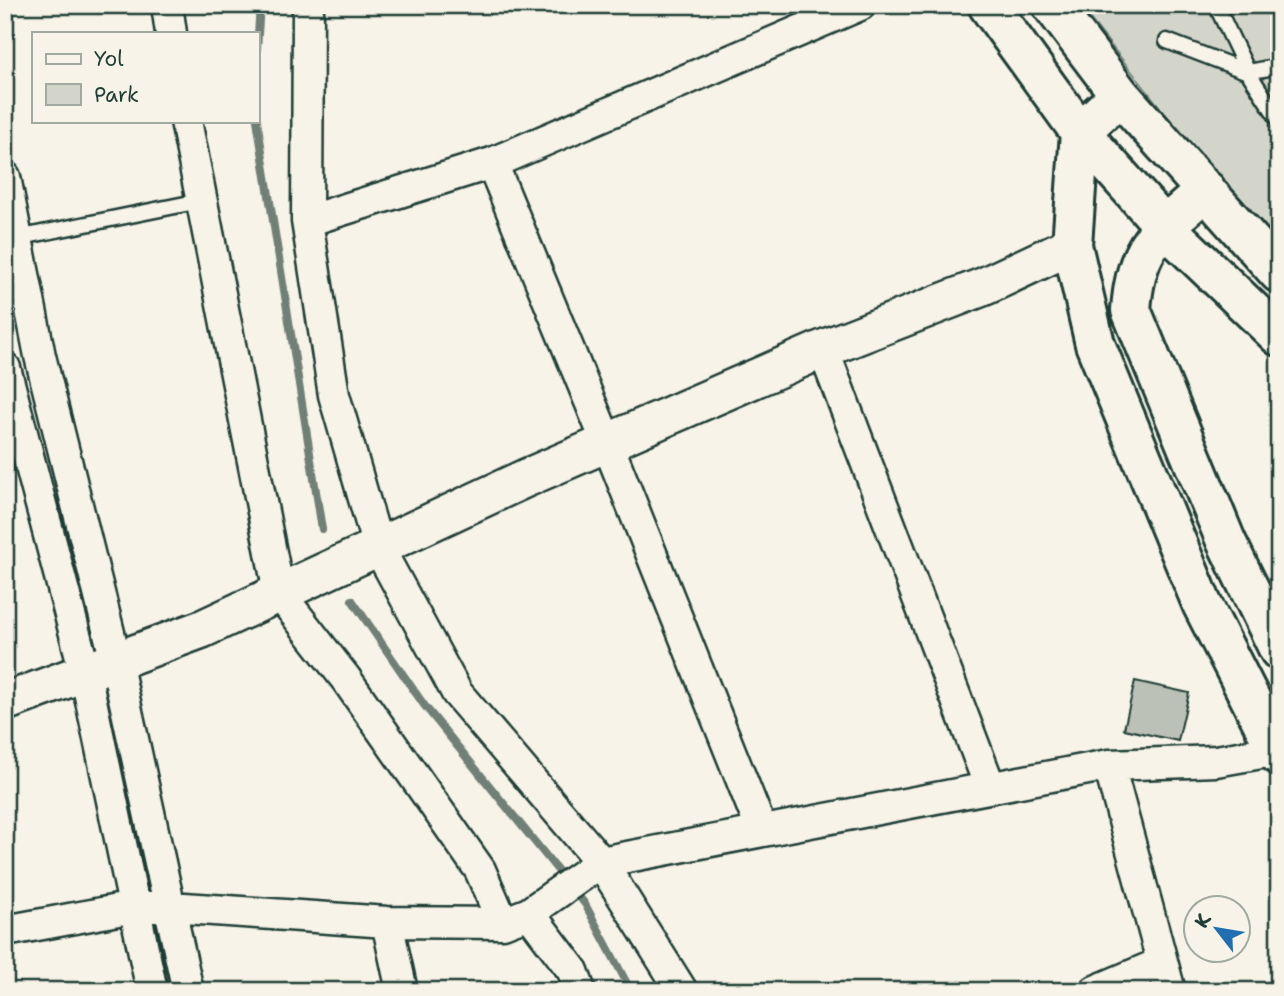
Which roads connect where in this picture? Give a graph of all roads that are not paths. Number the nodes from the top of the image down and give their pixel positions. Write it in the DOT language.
graph roads {
  1 [pos="167,5"];
  2 [pos="308,5"];
  3 [pos="860,5"];
  4 [pos="988,5"];
  5 [pos="1052,5"];
  6 [pos="1216,5"];
  7 [pos="172,32"];
  8 [pos="1167,41"];
  9 [pos="1279,66"];
  10 [pos="1248,72"];
  11 [pos="1120,95"];
  12 [pos="1279,120"];
  13 [pos="186,122"];
  14 [pos="1080,132"];
  15 [pos="492,163"];
  16 [pos="5,177"];
  17 [pos="1206,190"];
  18 [pos="200,201"];
  19 [pos="307,221"];
  20 [pos="1165,227"];
  21 [pos="17,238"];
  22 [pos="1072,245"];
  23 [pos="1279,273"];
  24 [pos="1279,336"];
  25 [pos="823,349"];
  26 [pos="5,368"];
  27 [pos="608,444"];
  28 [pos="378,547"];
  29 [pos="279,593"];
  30 [pos="1279,650"];
  31 [pos="101,666"];
  32 [pos="5,702"];
  33 [pos="1277,751"];
  34 [pos="1109,765"];
  35 [pos="990,787"];
  36 [pos="762,831"];
  37 [pos="601,862"];
  38 [pos="134,907"];
  39 [pos="170,907"];
  40 [pos="516,918"];
  41 [pos="387,922"];
  42 [pos="5,931"];
  43 [pos="1166,977"];
  44 [pos="152,991"];
  45 [pos="188,991"];
  46 [pos="402,991"];
  47 [pos="580,991"];
  48 [pos="682,991"];
  49 [pos="1095,991"];
  1 -- 7 [label="street"];
  2 -- 19 [label="street"];
  3 -- 15 [label="street"];
  4 -- 14 [label="main road"];
  5 -- 11 [label="main road"];
  6 -- 10 [label="lane"];
  8 -- 10 [label="lane"];
  9 -- 10 [label="lane"];
  10 -- 12 [label="lane"];
  11 -- 14 [label="main road"];
  11 -- 17 [label="main road"];
  13 -- 18 [label="street"];
  14 -- 20 [label="main road"];
  14 -- 22 [label="main road"];
  15 -- 19 [label="street"];
  15 -- 27 [label="street"];
  16 -- 21 [label="street"];
  17 -- 20 [label="main road"];
  17 -- 23 [label="main road"];
  18 -- 21 [label="lane"];
  18 -- 29 [label="street"];
  19 -- 28 [label="street"];
  20 -- 24 [label="main road"];
  20 -- 30 [label="main road"];
  21 -- 31 [label="street"];
  22 -- 25 [label="street"];
  22 -- 33 [label="main road"];
  25 -- 27 [label="street"];
  25 -- 35 [label="street"];
  26 -- 31 [label="street"];
  27 -- 28 [label="street"];
  27 -- 36 [label="street"];
  28 -- 29 [label="street"];
  28 -- 37 [label="street"];
  29 -- 31 [label="street"];
  29 -- 40 [label="street"];
  31 -- 32 [label="street"];
  31 -- 38 [label="street"];
  31 -- 39 [label="street"];
  33 -- 34 [label="street"];
  34 -- 35 [label="street"];
  34 -- 43 [label="street"];
  35 -- 36 [label="street"];
  36 -- 37 [label="street"];
  37 -- 40 [label="street"];
  37 -- 48 [label="street"];
  38 -- 39 [label="street"];
  38 -- 42 [label="street"];
  38 -- 44 [label="street"];
  39 -- 41 [label="street"];
  39 -- 45 [label="street"];
  40 -- 41 [label="street"];
  40 -- 47 [label="street"];
  41 -- 46 [label="street"];
  43 -- 49 [label="street"];
}
